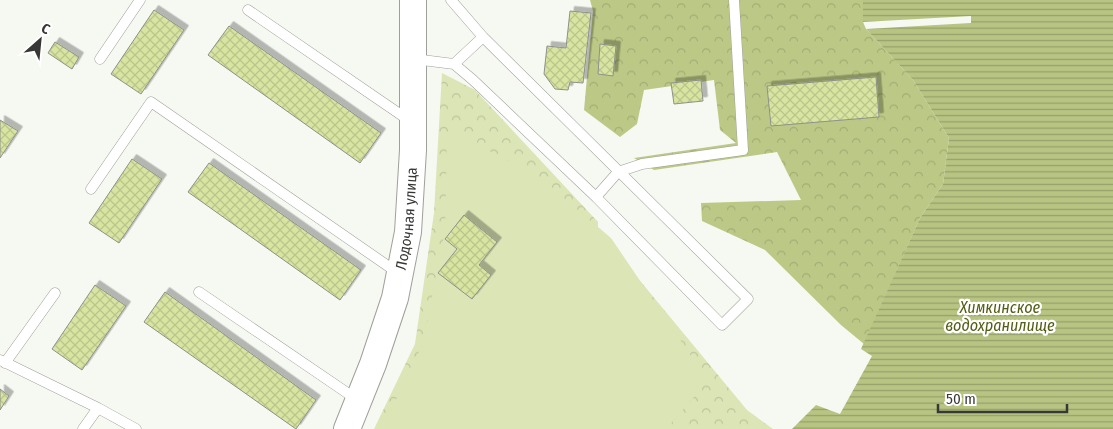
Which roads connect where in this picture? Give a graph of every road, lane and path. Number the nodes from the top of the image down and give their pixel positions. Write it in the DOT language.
graph roads {
  1 [pos="140,0"];
  2 [pos="413,0"];
  3 [pos="451,0"];
  4 [pos="734,0"];
  5 [pos="248,10"];
  6 [pos="483,37"];
  7 [pos="100,59"];
  8 [pos="414,59"];
  9 [pos="454,64"];
  10 [pos="413,124"];
  11 [pos="618,172"];
  12 [pos="91,189"];
  13 [pos="596,197"];
  14 [pos="399,275"];
  15 [pos="198,292"];
  16 [pos="55,293"];
  17 [pos="2,362"];
  18 [pos="360,402"];
  19 [pos="98,408"];
  20 [pos="83,429"];
  21 [pos="136,429"];
  22 [pos="347,429"];
  1 -- 7 [label="lane"];
  2 -- 8 [label="street, Лодочная улица"];
  3 -- 6 [label="lane"];
  4 -- 11 [label="lane"];
  5 -- 10 [label="lane"];
  6 -- 9 [label="lane"];
  6 -- 11 [label="lane"];
  8 -- 9 [label="lane"];
  8 -- 10 [label="street, Лодочная улица"];
  9 -- 13 [label="lane"];
  10 -- 14 [label="street, Лодочная улица"];
  11 -- 13 [label="lane"];
  11 -- 13 [label="lane"];
  12 -- 14 [label="lane"];
  14 -- 18 [label="street, Лодочная улица"];
  15 -- 18 [label="lane"];
  16 -- 17 [label="lane"];
  17 -- 19 [label="lane"];
  18 -- 22 [label="street, Лодочная улица"];
  19 -- 20 [label="lane"];
  19 -- 21 [label="lane"];
}
